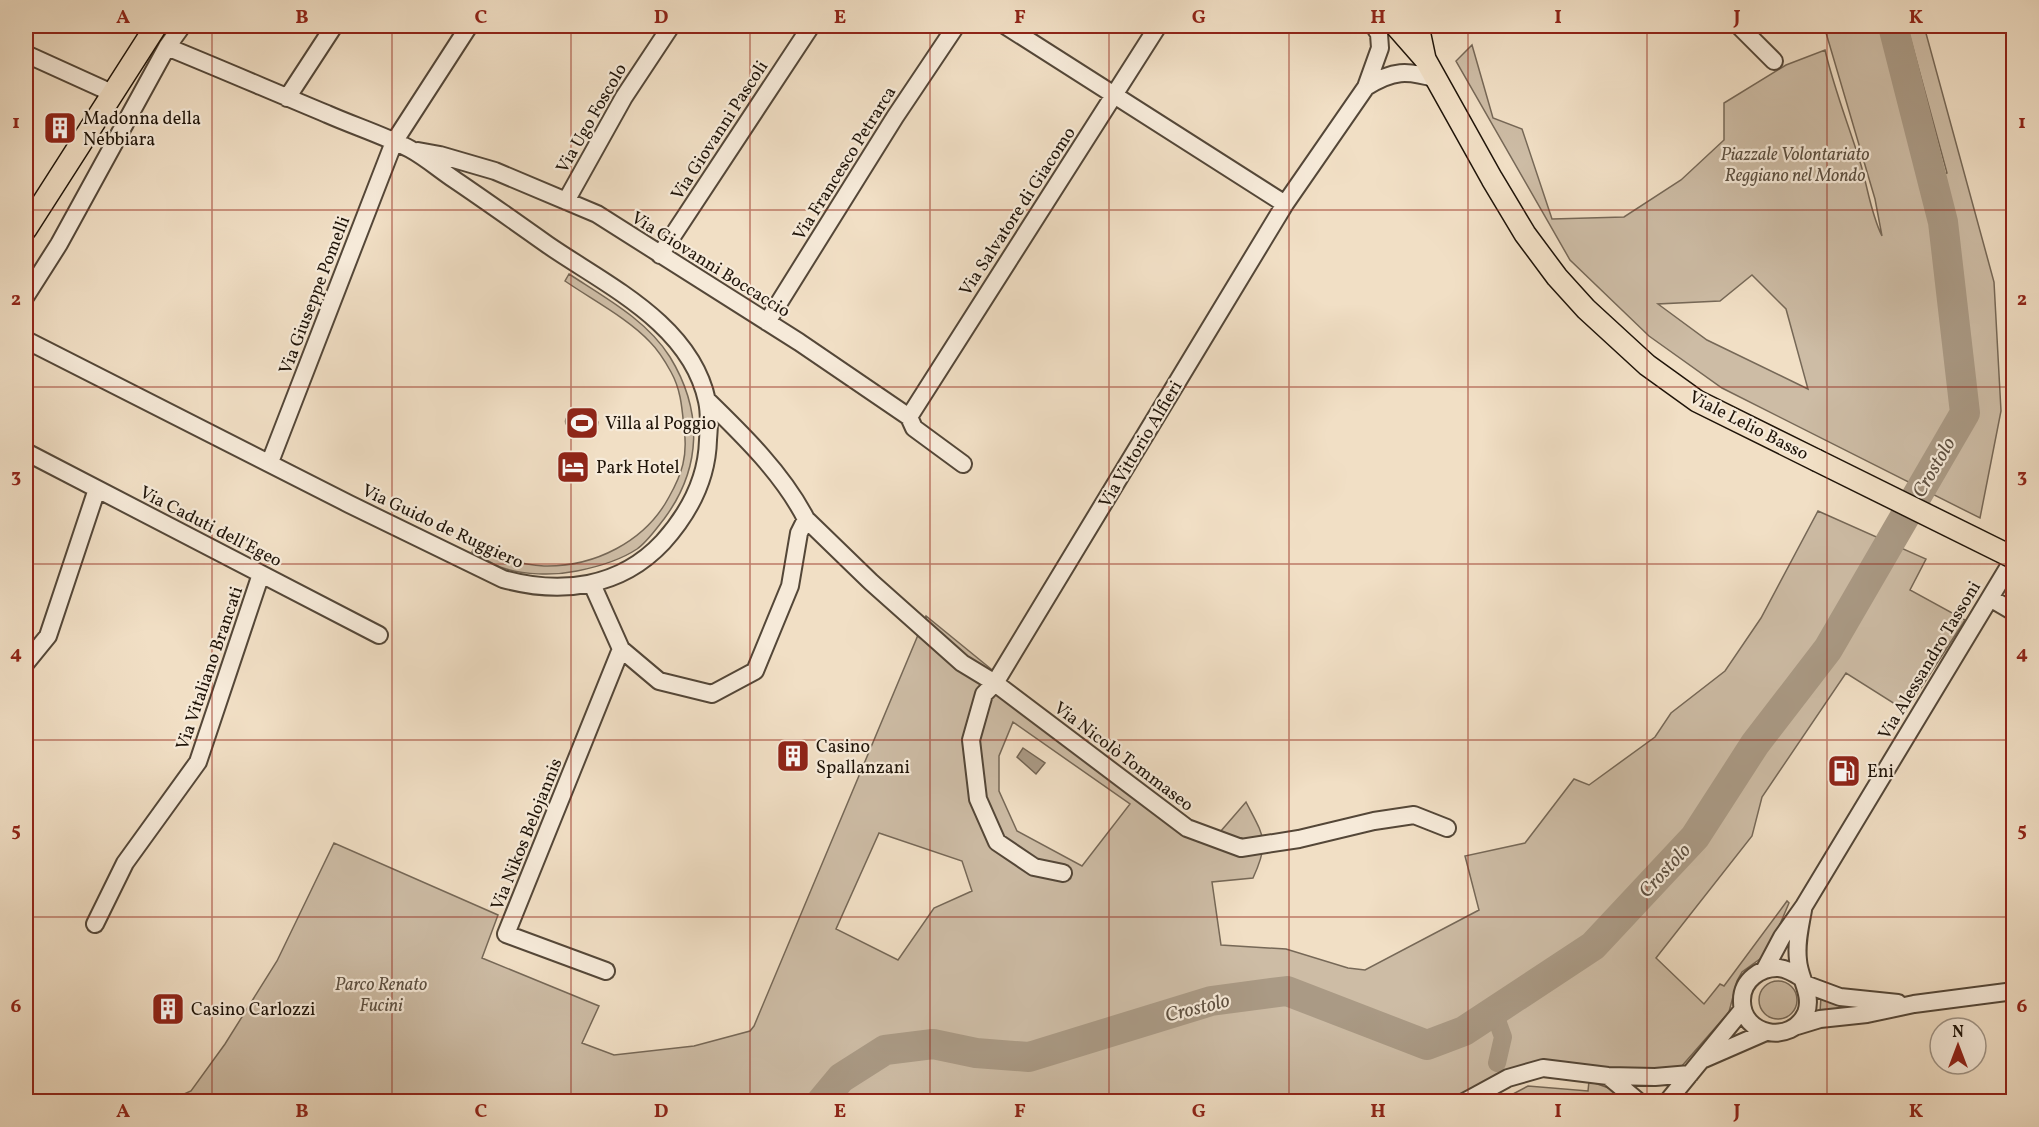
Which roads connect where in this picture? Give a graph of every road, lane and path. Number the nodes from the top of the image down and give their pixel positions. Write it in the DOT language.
graph roads {
  1 [pos="156,26"];
  2 [pos="182,26"];
  3 [pos="334,26"];
  4 [pos="469,26"];
  5 [pos="671,26"];
  6 [pos="811,26"];
  7 [pos="956,26"];
  8 [pos="1006,26"];
  9 [pos="1158,26"];
  10 [pos="1387,26"];
  11 [pos="1418,26"];
  12 [pos="1739,26"];
  13 [pos="167,47"];
  14 [pos="26,54"];
  15 [pos="1425,59"];
  16 [pos="1774,61"];
  17 [pos="1437,79"];
  18 [pos="1371,84"];
  19 [pos="112,93"];
  20 [pos="1114,96"];
  21 [pos="287,98"];
  22 [pos="394,142"];
  23 [pos="411,149"];
  24 [pos="566,201"];
  25 [pos="1285,204"];
  26 [pos="26,229"];
  27 [pos="660,255"];
  28 [pos="26,296"];
  29 [pos="767,322"];
  30 [pos="26,339"];
  31 [pos="707,400"];
  32 [pos="909,417"];
  33 [pos="26,452"];
  34 [pos="270,462"];
  35 [pos="963,464"];
  36 [pos="97,489"];
  37 [pos="806,519"];
  38 [pos="2013,558"];
  39 [pos="261,574"];
  40 [pos="592,584"];
  41 [pos="1990,598"];
  42 [pos="2013,612"];
  43 [pos="379,635"];
  44 [pos="621,649"];
  45 [pos="26,663"];
  46 [pos="995,683"];
  47 [pos="1448,828"];
  48 [pos="1063,873"];
  49 [pos="1804,906"];
  50 [pos="95,924"];
  51 [pos="1765,969"];
  52 [pos="606,971"];
  53 [pos="1802,981"];
  54 [pos="2013,991"];
  55 [pos="1914,1004"];
  56 [pos="1743,1009"];
  57 [pos="1797,1026"];
  58 [pos="1766,1032"];
  59 [pos="1703,1060"];
  60 [pos="1690,1074"];
  61 [pos="1608,1076"];
  62 [pos="1464,1101"];
  63 [pos="1639,1101"];
  64 [pos="1667,1101"];
  1 -- 19 [label="main road"];
  2 -- 13 [label="street"];
  3 -- 21 [label="street"];
  4 -- 22 [label="street, Via Giuseppe Pomelli"];
  5 -- 24 [label="street, Via Ugo Foscolo"];
  6 -- 27 [label="street, Via Giovanni Pascoli"];
  7 -- 29 [label="street, Via Francesco Petrarca"];
  8 -- 20 [label="street"];
  9 -- 20 [label="street, Via Salvatore di Giacomo"];
  10 -- 15 [label="main road"];
  10 -- 18 [label="street, Via Vittorio Alfieri"];
  11 -- 15 [label="main road"];
  12 -- 16 [label="street"];
  13 -- 21 [label="street"];
  13 -- 28 [label="street"];
  14 -- 19 [label="street"];
  15 -- 17 [label="main road"];
  17 -- 18 [label="street"];
  17 -- 38 [label="main road, Viale Lelio Basso, bridge"];
  18 -- 25 [label="street, Via Vittorio Alfieri"];
  19 -- 26 [label="main road"];
  20 -- 25 [label="street"];
  20 -- 32 [label="street, Via Salvatore di Giacomo"];
  21 -- 22 [label="street"];
  22 -- 23 [label="street, Via Guido de Ruggiero"];
  22 -- 34 [label="street, Via Giuseppe Pomelli"];
  23 -- 24 [label="street, Via Giovanni Boccaccio"];
  23 -- 31 [label="street, Via Guido de Ruggiero"];
  24 -- 27 [label="street, Via Giovanni Boccaccio"];
  25 -- 46 [label="street, Via Vittorio Alfieri"];
  27 -- 29 [label="street, Via Giovanni Boccaccio"];
  29 -- 32 [label="street, Via Giovanni Boccaccio"];
  30 -- 34 [label="street, Via Guido de Ruggiero"];
  31 -- 37 [label="street, Via Nicolò Tommaseo"];
  31 -- 40 [label="street, Via Guido de Ruggiero"];
  32 -- 35 [label="street, Via Giovanni Boccaccio"];
  33 -- 36 [label="street, Via Caduti dell'Egeo"];
  34 -- 40 [label="street, Via Guido de Ruggiero"];
  36 -- 39 [label="street, Via Caduti dell'Egeo"];
  36 -- 45 [label="street"];
  37 -- 44 [label="street"];
  37 -- 46 [label="street, Via Nicolò Tommaseo"];
  38 -- 41 [label="street, Via Alessandro Tassoni"];
  39 -- 43 [label="street, Via Caduti dell'Egeo"];
  39 -- 50 [label="street, Via Vitaliano Brancati"];
  40 -- 44 [label="street"];
  41 -- 42 [label="street"];
  41 -- 49 [label="street, Via Alessandro Tassoni"];
  44 -- 52 [label="street, Via Nikos Belojannis"];
  46 -- 47 [label="street, Via Nicolò Tommaseo"];
  46 -- 48 [label="street"];
  49 -- 51 [label="street, Via Alessandro Tassoni"];
  49 -- 53 [label="street, Via Alessandro Tassoni"];
  51 -- 53 [label="street"];
  51 -- 56 [label="street, Via Alessandro Tassoni"];
  53 -- 55 [label="street"];
  53 -- 57 [label="street, Via Alessandro Tassoni"];
  54 -- 55 [label="street"];
  55 -- 57 [label="street"];
  56 -- 58 [label="street"];
  56 -- 59 [label="street, Via Alessandro Tassoni"];
  57 -- 58 [label="street, Via Alessandro Tassoni"];
  58 -- 59 [label="street, Via Alessandro Tassoni"];
  59 -- 60 [label="street, Via Alessandro Tassoni"];
  60 -- 61 [label="street"];
  60 -- 64 [label="street, Via Alessandro Tassoni"];
  61 -- 62 [label="street"];
  61 -- 63 [label="street"];
}
